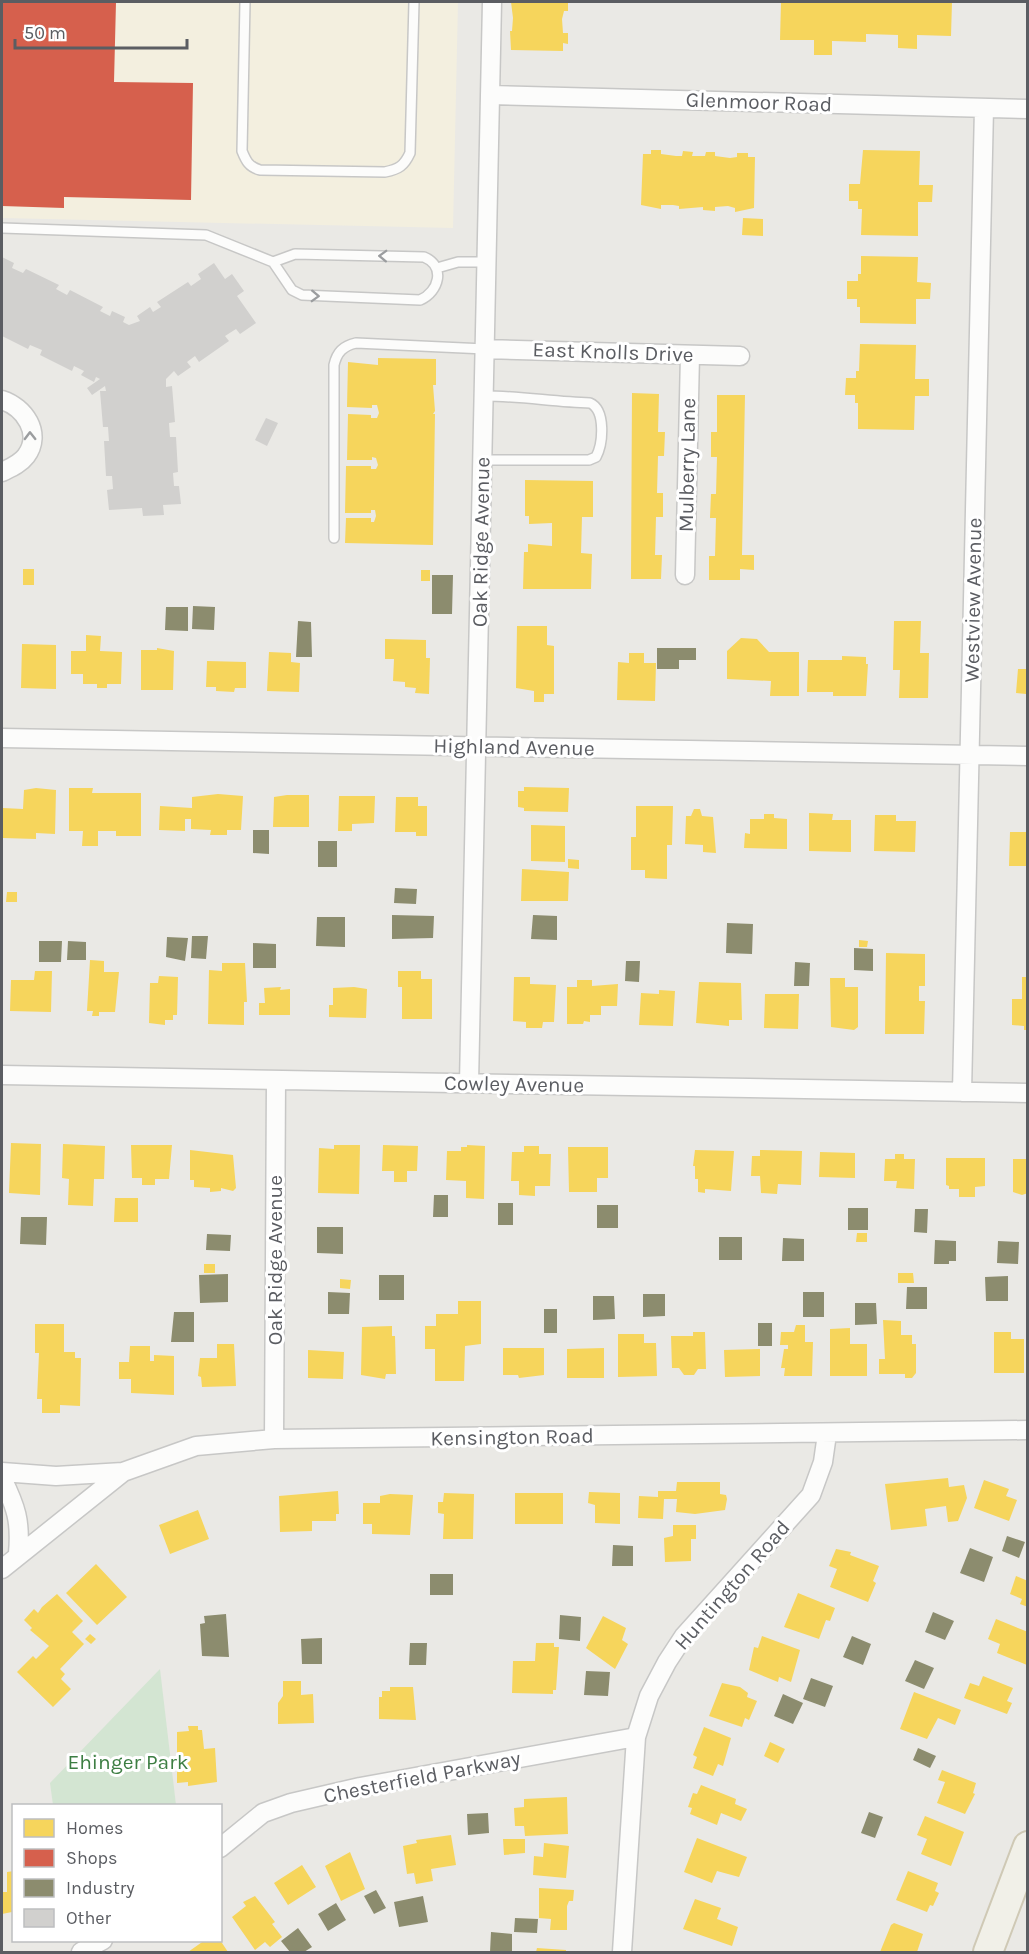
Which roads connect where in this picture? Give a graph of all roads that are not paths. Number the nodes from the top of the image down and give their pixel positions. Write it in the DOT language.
graph roads {
  1 [pos="245,2"];
  2 [pos="414,2"];
  3 [pos="492,2"];
  4 [pos="490,95"];
  5 [pos="984,108"];
  6 [pos="1028,109"];
  7 [pos="2,228"];
  8 [pos="273,262"];
  9 [pos="487,262"];
  10 [pos="437,268"];
  11 [pos="485,349"];
  12 [pos="690,355"];
  13 [pos="740,356"];
  14 [pos="485,396"];
  15 [pos="2,400"];
  16 [pos="483,460"];
  17 [pos="2,472"];
  18 [pos="334,538"];
  19 [pos="685,575"];
  20 [pos="2,738"];
  21 [pos="476,746"];
  22 [pos="969,755"];
  23 [pos="1028,756"];
  24 [pos="2,1075"];
  25 [pos="276,1080"];
  26 [pos="469,1083"];
  27 [pos="962,1092"];
  28 [pos="1028,1093"];
  29 [pos="1028,1430"];
  30 [pos="827,1434"];
  31 [pos="274,1439"];
  32 [pos="2,1472"];
  33 [pos="123,1472"];
  34 [pos="2,1478"];
  35 [pos="18,1553"];
  36 [pos="2,1569"];
  37 [pos="636,1737"];
  38 [pos="222,1846"];
  39 [pos="1028,1846"];
  40 [pos="101,1942"];
  41 [pos="81,1953"];
  42 [pos="622,1953"];
  43 [pos="988,1953"];
  1 -- 2 [label="lane"];
  3 -- 4 [label="street, Oak Ridge Avenue"];
  4 -- 5 [label="street, Glenmoor Road"];
  4 -- 9 [label="street, Oak Ridge Avenue"];
  5 -- 6 [label="street, Glenmoor Road"];
  5 -- 22 [label="street, Westview Avenue"];
  7 -- 8 [label="lane"];
  10 -- 8 [label="lane, one-way"];
  8 -- 10 [label="lane, one-way"];
  9 -- 10 [label="lane"];
  9 -- 11 [label="street, Oak Ridge Avenue"];
  11 -- 12 [label="street, East Knolls Drive"];
  11 -- 14 [label="street, Oak Ridge Avenue"];
  11 -- 18 [label="lane"];
  12 -- 13 [label="street, East Knolls Drive"];
  12 -- 19 [label="street, Mulberry Lane"];
  14 -- 16 [label="street, Oak Ridge Avenue"];
  14 -- 16 [label="lane"];
  17 -- 15 [label="street, one-way"];
  16 -- 21 [label="street, Oak Ridge Avenue"];
  20 -- 21 [label="street, Highland Avenue"];
  21 -- 22 [label="street, Highland Avenue"];
  21 -- 26 [label="street, Oak Ridge Avenue"];
  22 -- 23 [label="street, Highland Avenue"];
  22 -- 27 [label="street, Westview Avenue"];
  24 -- 25 [label="street, Cowley Avenue"];
  25 -- 26 [label="street, Cowley Avenue"];
  25 -- 31 [label="street, Oak Ridge Avenue"];
  26 -- 27 [label="street, Cowley Avenue"];
  27 -- 28 [label="street, Cowley Avenue"];
  29 -- 30 [label="street, Kensington Road"];
  30 -- 31 [label="street, Kensington Road"];
  30 -- 37 [label="street, Huntington Road"];
  31 -- 33 [label="street, Kensington Road"];
  32 -- 33 [label="street, Kensington Road"];
  33 -- 35 [label="street"];
  34 -- 35 [label="street"];
  35 -- 36 [label="street"];
  37 -- 38 [label="street, Chesterfield Parkway"];
  37 -- 42 [label="street, Huntington Road"];
  39 -- 43 [label="main road"];
  40 -- 41 [label="street"];
}
